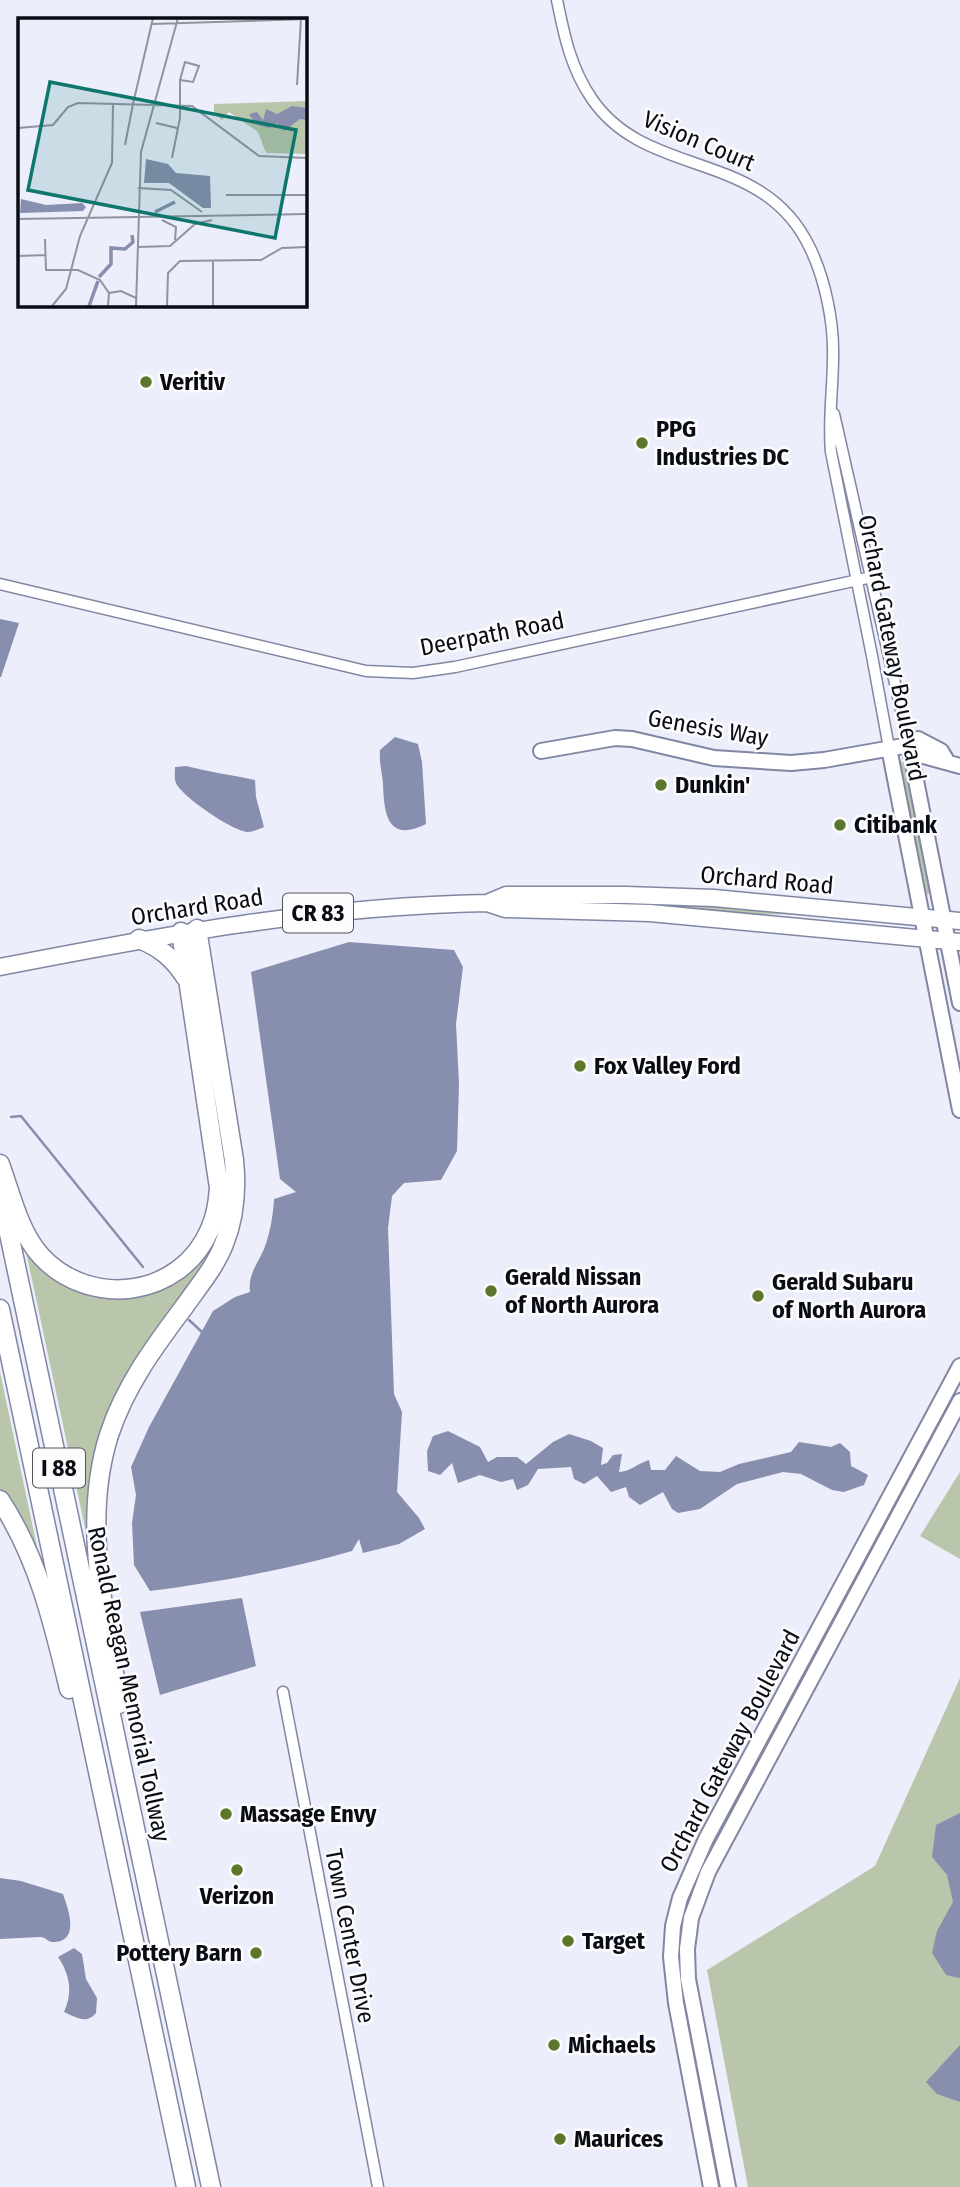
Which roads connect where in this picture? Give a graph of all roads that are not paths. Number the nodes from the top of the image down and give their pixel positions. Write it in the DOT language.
graph roads {
  1 [pos="557,0"];
  2 [pos="820,275"];
  3 [pos="831,400"];
  4 [pos="872,577"];
  5 [pos="857,580"];
  6 [pos="0,584"];
  7 [pos="909,745"];
  8 [pos="889,748"];
  9 [pos="541,751"];
  10 [pos="953,764"];
  11 [pos="487,902"];
  12 [pos="922,917"];
  13 [pos="943,919"];
  14 [pos="960,920"];
  15 [pos="189,931"];
  16 [pos="926,938"];
  17 [pos="139,939"];
  18 [pos="954,941"];
  19 [pos="0,967"];
  20 [pos="188,983"];
  21 [pos="960,1003"];
  22 [pos="960,1111"];
  23 [pos="0,1164"];
  24 [pos="0,1191"];
  25 [pos="0,1309"];
  26 [pos="960,1366"];
  27 [pos="960,1401"];
  28 [pos="0,1500"];
  29 [pos="282,1692"];
  30 [pos="117,1745"];
  31 [pos="100,1779"];
  32 [pos="186,2187"];
  33 [pos="211,2187"];
  34 [pos="378,2187"];
  35 [pos="711,2187"];
  36 [pos="728,2187"];
  1 -- 2 [label="street, Vision Court"];
  2 -- 3 [label="street, Orchard Gateway Boulevard"];
  3 -- 4 [label="street, Orchard Gateway Boulevard"];
  3 -- 5 [label="street, Orchard Gateway Boulevard"];
  4 -- 5 [label="street, Deerpath Road"];
  4 -- 7 [label="street, Orchard Gateway Boulevard"];
  5 -- 6 [label="street, Deerpath Road"];
  5 -- 8 [label="street, Orchard Gateway Boulevard"];
  7 -- 8 [label="street, Genesis Way"];
  7 -- 10 [label="street"];
  7 -- 13 [label="street, Orchard Gateway Boulevard"];
  8 -- 9 [label="street, Genesis Way"];
  8 -- 12 [label="street, Orchard Gateway Boulevard"];
  11 -- 12 [label="main road, Orchard Road / CR 83"];
  11 -- 15 [label="main road, Orchard Road / CR 83"];
  11 -- 16 [label="main road, Orchard Road / CR 83"];
  12 -- 13 [label="main road, Orchard Road / CR 83"];
  12 -- 16 [label="street, Orchard Gateway Boulevard"];
  13 -- 14 [label="main road, Orchard Road / CR 83"];
  13 -- 18 [label="street, Orchard Gateway Boulevard"];
  15 -- 17 [label="main road, Orchard Road / CR 83"];
  15 -- 20 [label="highway"];
  15 -- 30 [label="highway"];
  16 -- 18 [label="main road, Orchard Road / CR 83"];
  16 -- 22 [label="street, Orchard Gateway Boulevard"];
  17 -- 19 [label="main road, Orchard Road / CR 83"];
  17 -- 20 [label="highway"];
  18 -- 21 [label="street, Orchard Gateway Boulevard"];
  20 -- 23 [label="highway"];
  24 -- 30 [label="highway, Ronald Reagan Memorial Tollway / I 88"];
  25 -- 31 [label="highway, Ronald Reagan Memorial Tollway / I 88"];
  26 -- 35 [label="street, Orchard Gateway Boulevard"];
  27 -- 36 [label="street, Orchard Gateway Boulevard"];
  28 -- 31 [label="highway"];
  29 -- 34 [label="street, Town Center Drive"];
  30 -- 33 [label="highway, Ronald Reagan Memorial Tollway / I 88"];
  31 -- 32 [label="highway, Ronald Reagan Memorial Tollway / I 88"];
}
